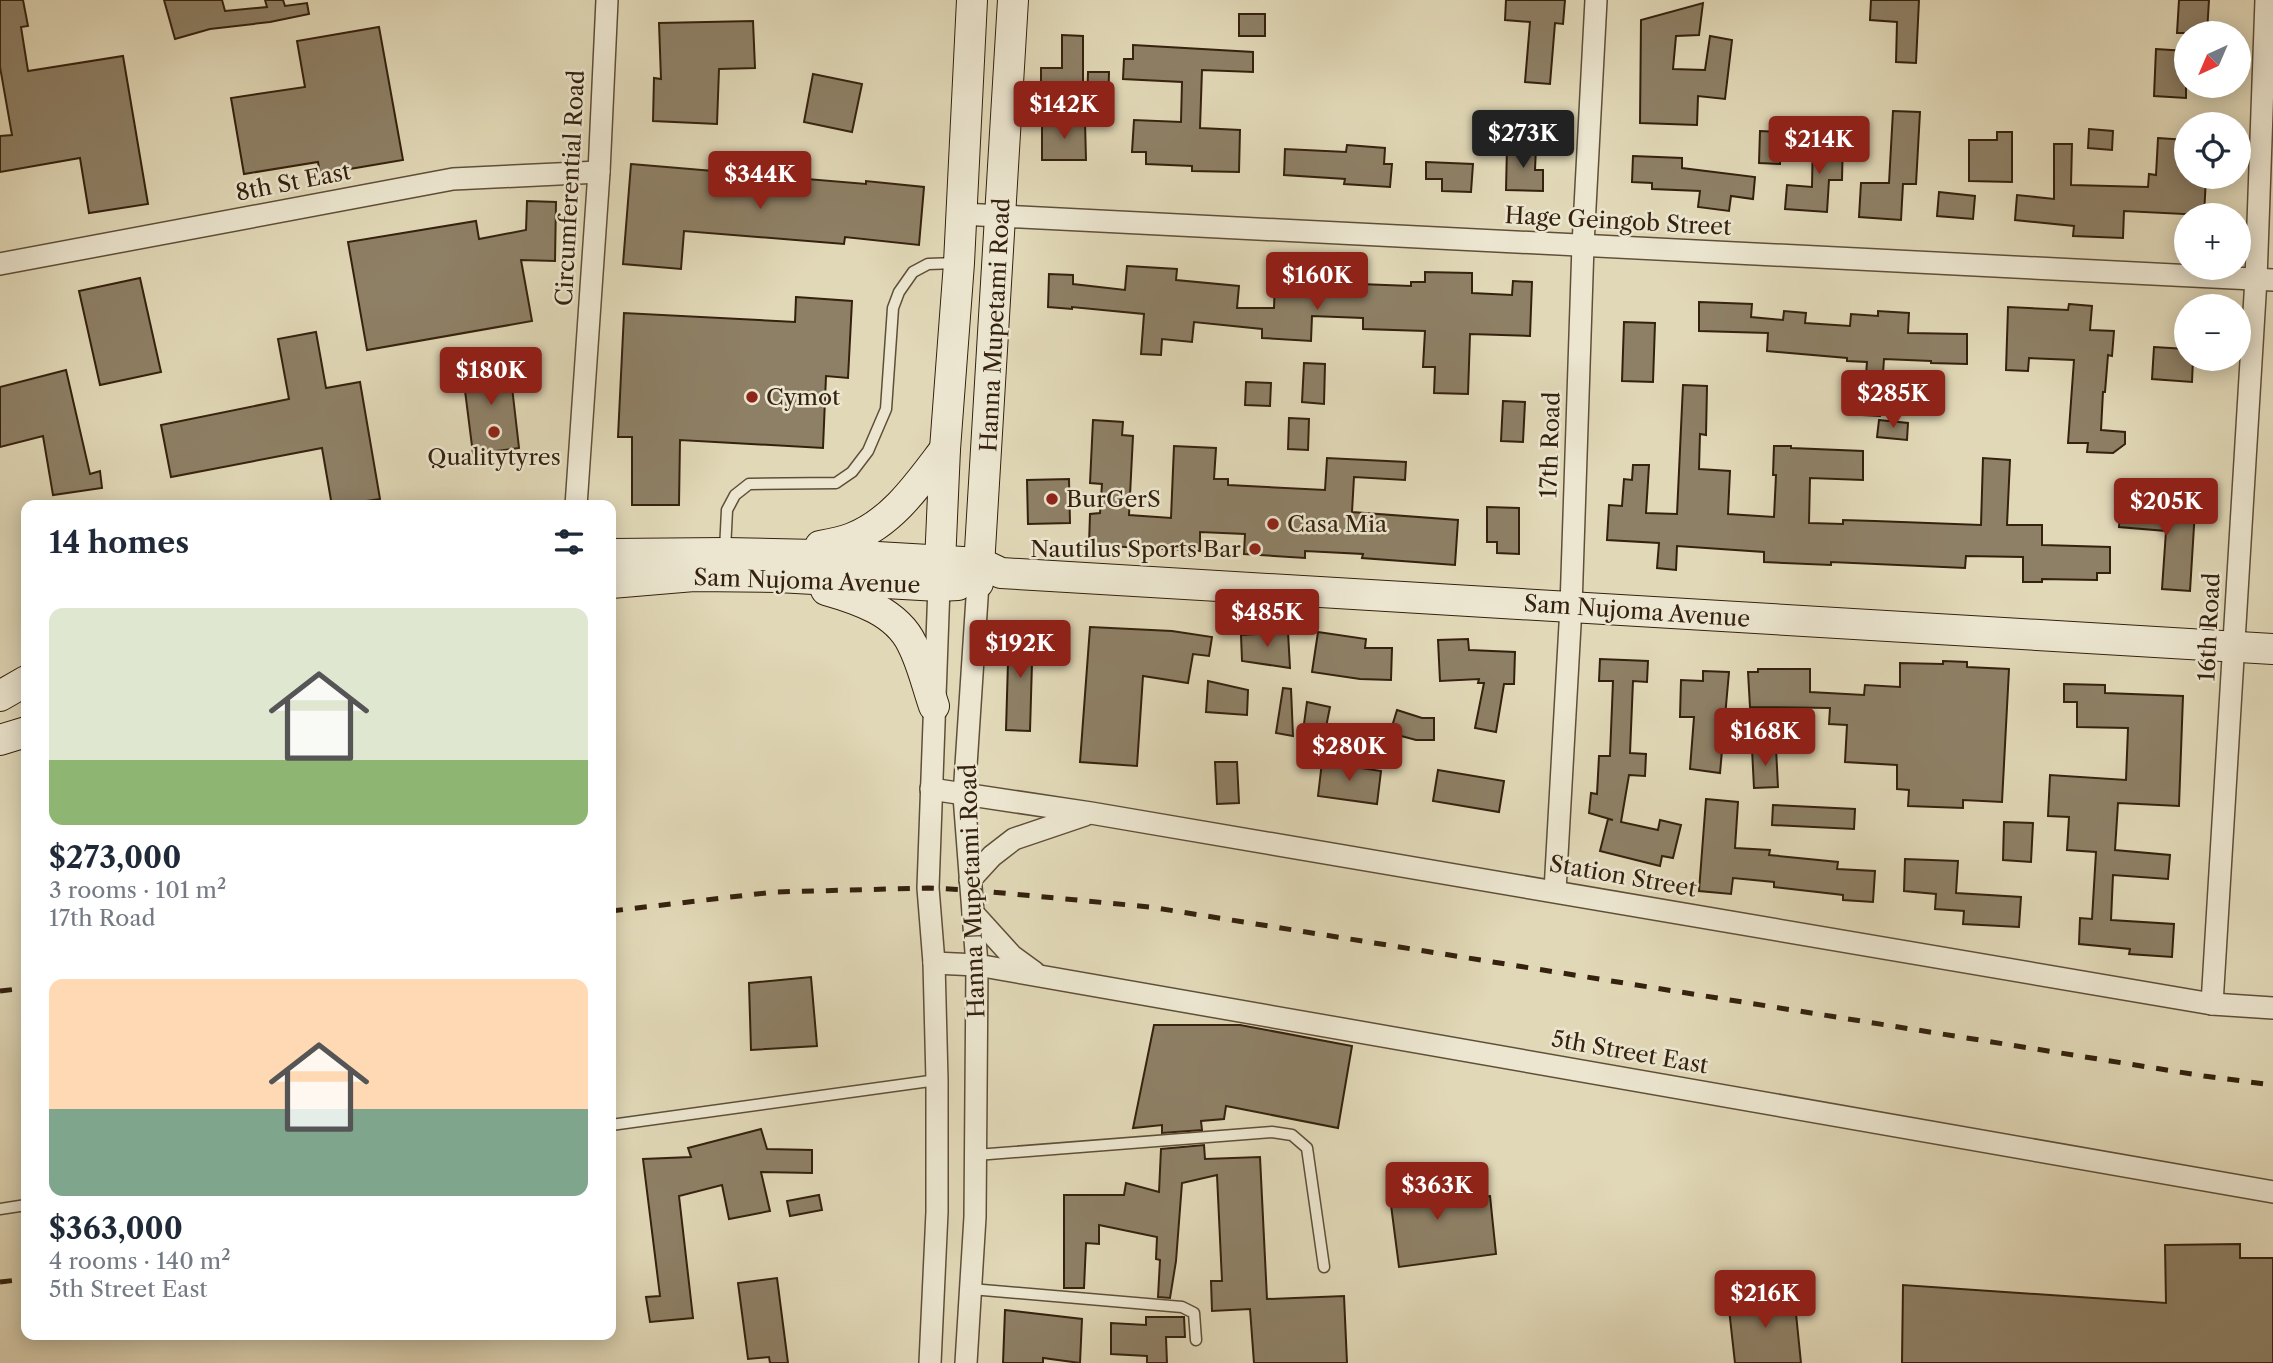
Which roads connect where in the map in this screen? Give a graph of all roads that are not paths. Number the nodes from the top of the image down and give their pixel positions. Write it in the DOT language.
graph roads {
  1 [pos="607,0"];
  2 [pos="972,0"];
  3 [pos="1013,0"];
  4 [pos="1596,0"];
  5 [pos="2266,0"];
  6 [pos="598,172"];
  7 [pos="961,214"];
  8 [pos="1001,217"];
  9 [pos="1583,245"];
  10 [pos="958,263"];
  11 [pos="0,264"];
  12 [pos="2264,280"];
  13 [pos="945,449"];
  14 [pos="576,500"];
  15 [pos="725,553"];
  16 [pos="616,554"];
  17 [pos="784,566"];
  18 [pos="939,573"];
  19 [pos="987,573"];
  20 [pos="616,583"];
  21 [pos="1571,607"];
  22 [pos="2234,647"];
  23 [pos="2273,649"];
  24 [pos="21,674"];
  25 [pos="0,678"];
  26 [pos="21,684"];
  27 [pos="0,696"];
  28 [pos="934,706"];
  29 [pos="21,734"];
  30 [pos="0,740"];
  31 [pos="931,789"];
  32 [pos="964,796"];
  33 [pos="1091,813"];
  34 [pos="970,880"];
  35 [pos="1555,891"];
  36 [pos="973,913"];
  37 [pos="934,963"];
  38 [pos="977,965"];
  39 [pos="1040,976"];
  40 [pos="2212,1004"];
  41 [pos="2273,1008"];
  42 [pos="937,1080"];
  43 [pos="616,1124"];
  44 [pos="976,1155"];
  45 [pos="2273,1192"];
  46 [pos="21,1206"];
  47 [pos="0,1209"];
  48 [pos="1324,1267"];
  49 [pos="971,1289"];
  50 [pos="1196,1340"];
  51 [pos="930,1363"];
  52 [pos="966,1363"];
  1 -- 6 [label="street, Circumferential Road"];
  2 -- 7 [label="main road, Hanna Mupetami Road"];
  3 -- 8 [label="main road, Hanna Mupetami Road"];
  4 -- 9 [label="street, 17th Road"];
  5 -- 12 [label="street, 16th Road"];
  6 -- 11 [label="street, 8th St East"];
  6 -- 14 [label="street, Circumferential Road"];
  7 -- 8 [label="street, Hage Geingob Street"];
  7 -- 10 [label="main road, Hanna Mupetami Road"];
  8 -- 9 [label="street, Hage Geingob Street"];
  8 -- 19 [label="main road, Hanna Mupetami Road"];
  9 -- 12 [label="street, Hage Geingob Street"];
  9 -- 21 [label="street, 17th Road"];
  10 -- 13 [label="main road, Hanna Mupetami Road"];
  10 -- 15 [label="lane"];
  12 -- 22 [label="street, 16th Road"];
  13 -- 17 [label="main road"];
  13 -- 18 [label="main road, Hanna Mupetami Road"];
  15 -- 16 [label="main road, Sam Nujoma Avenue"];
  15 -- 17 [label="main road, Sam Nujoma Avenue"];
  17 -- 18 [label="main road, Sam Nujoma Avenue"];
  17 -- 20 [label="main road, Sam Nujoma Avenue"];
  17 -- 28 [label="main road"];
  18 -- 19 [label="main road, Sam Nujoma Avenue"];
  18 -- 28 [label="street, Hanna Mupetami Road"];
  19 -- 21 [label="main road, Sam Nujoma Avenue"];
  19 -- 32 [label="street, Hanna Mupetami Road"];
  21 -- 22 [label="main road, Sam Nujoma Avenue"];
  21 -- 35 [label="street, 17th Road"];
  22 -- 23 [label="main road, Sam Nujoma Avenue"];
  22 -- 40 [label="street, 16th Road"];
  24 -- 25 [label="street"];
  26 -- 27 [label="main road"];
  28 -- 31 [label="street, Hanna Mupetami Road"];
  29 -- 30 [label="main road"];
  31 -- 32 [label="street, Station Street"];
  31 -- 37 [label="street, Hanna Mupetami Road"];
  32 -- 33 [label="street, Station Street"];
  32 -- 34 [label="street, Hanna Mupetami Road"];
  33 -- 34 [label="street"];
  33 -- 35 [label="street, Station Street"];
  34 -- 36 [label="street, Hanna Mupetami Road"];
  35 -- 40 [label="street, Station Street"];
  36 -- 38 [label="street, Hanna Mupetami Road"];
  36 -- 39 [label="street"];
  37 -- 38 [label="street, 5th Street East"];
  37 -- 42 [label="street, Hanna Mupetami Road"];
  38 -- 39 [label="street, 5th Street East"];
  38 -- 44 [label="street, Hanna Mupetami Road"];
  39 -- 45 [label="street, 5th Street East"];
  40 -- 41 [label="street, Station Street"];
  42 -- 43 [label="lane"];
  42 -- 51 [label="street, Hanna Mupetami Road"];
  44 -- 48 [label="lane"];
  44 -- 49 [label="street, Hanna Mupetami Road"];
  46 -- 47 [label="lane"];
  49 -- 50 [label="lane"];
  49 -- 52 [label="street, Hanna Mupetami Road"];
}
